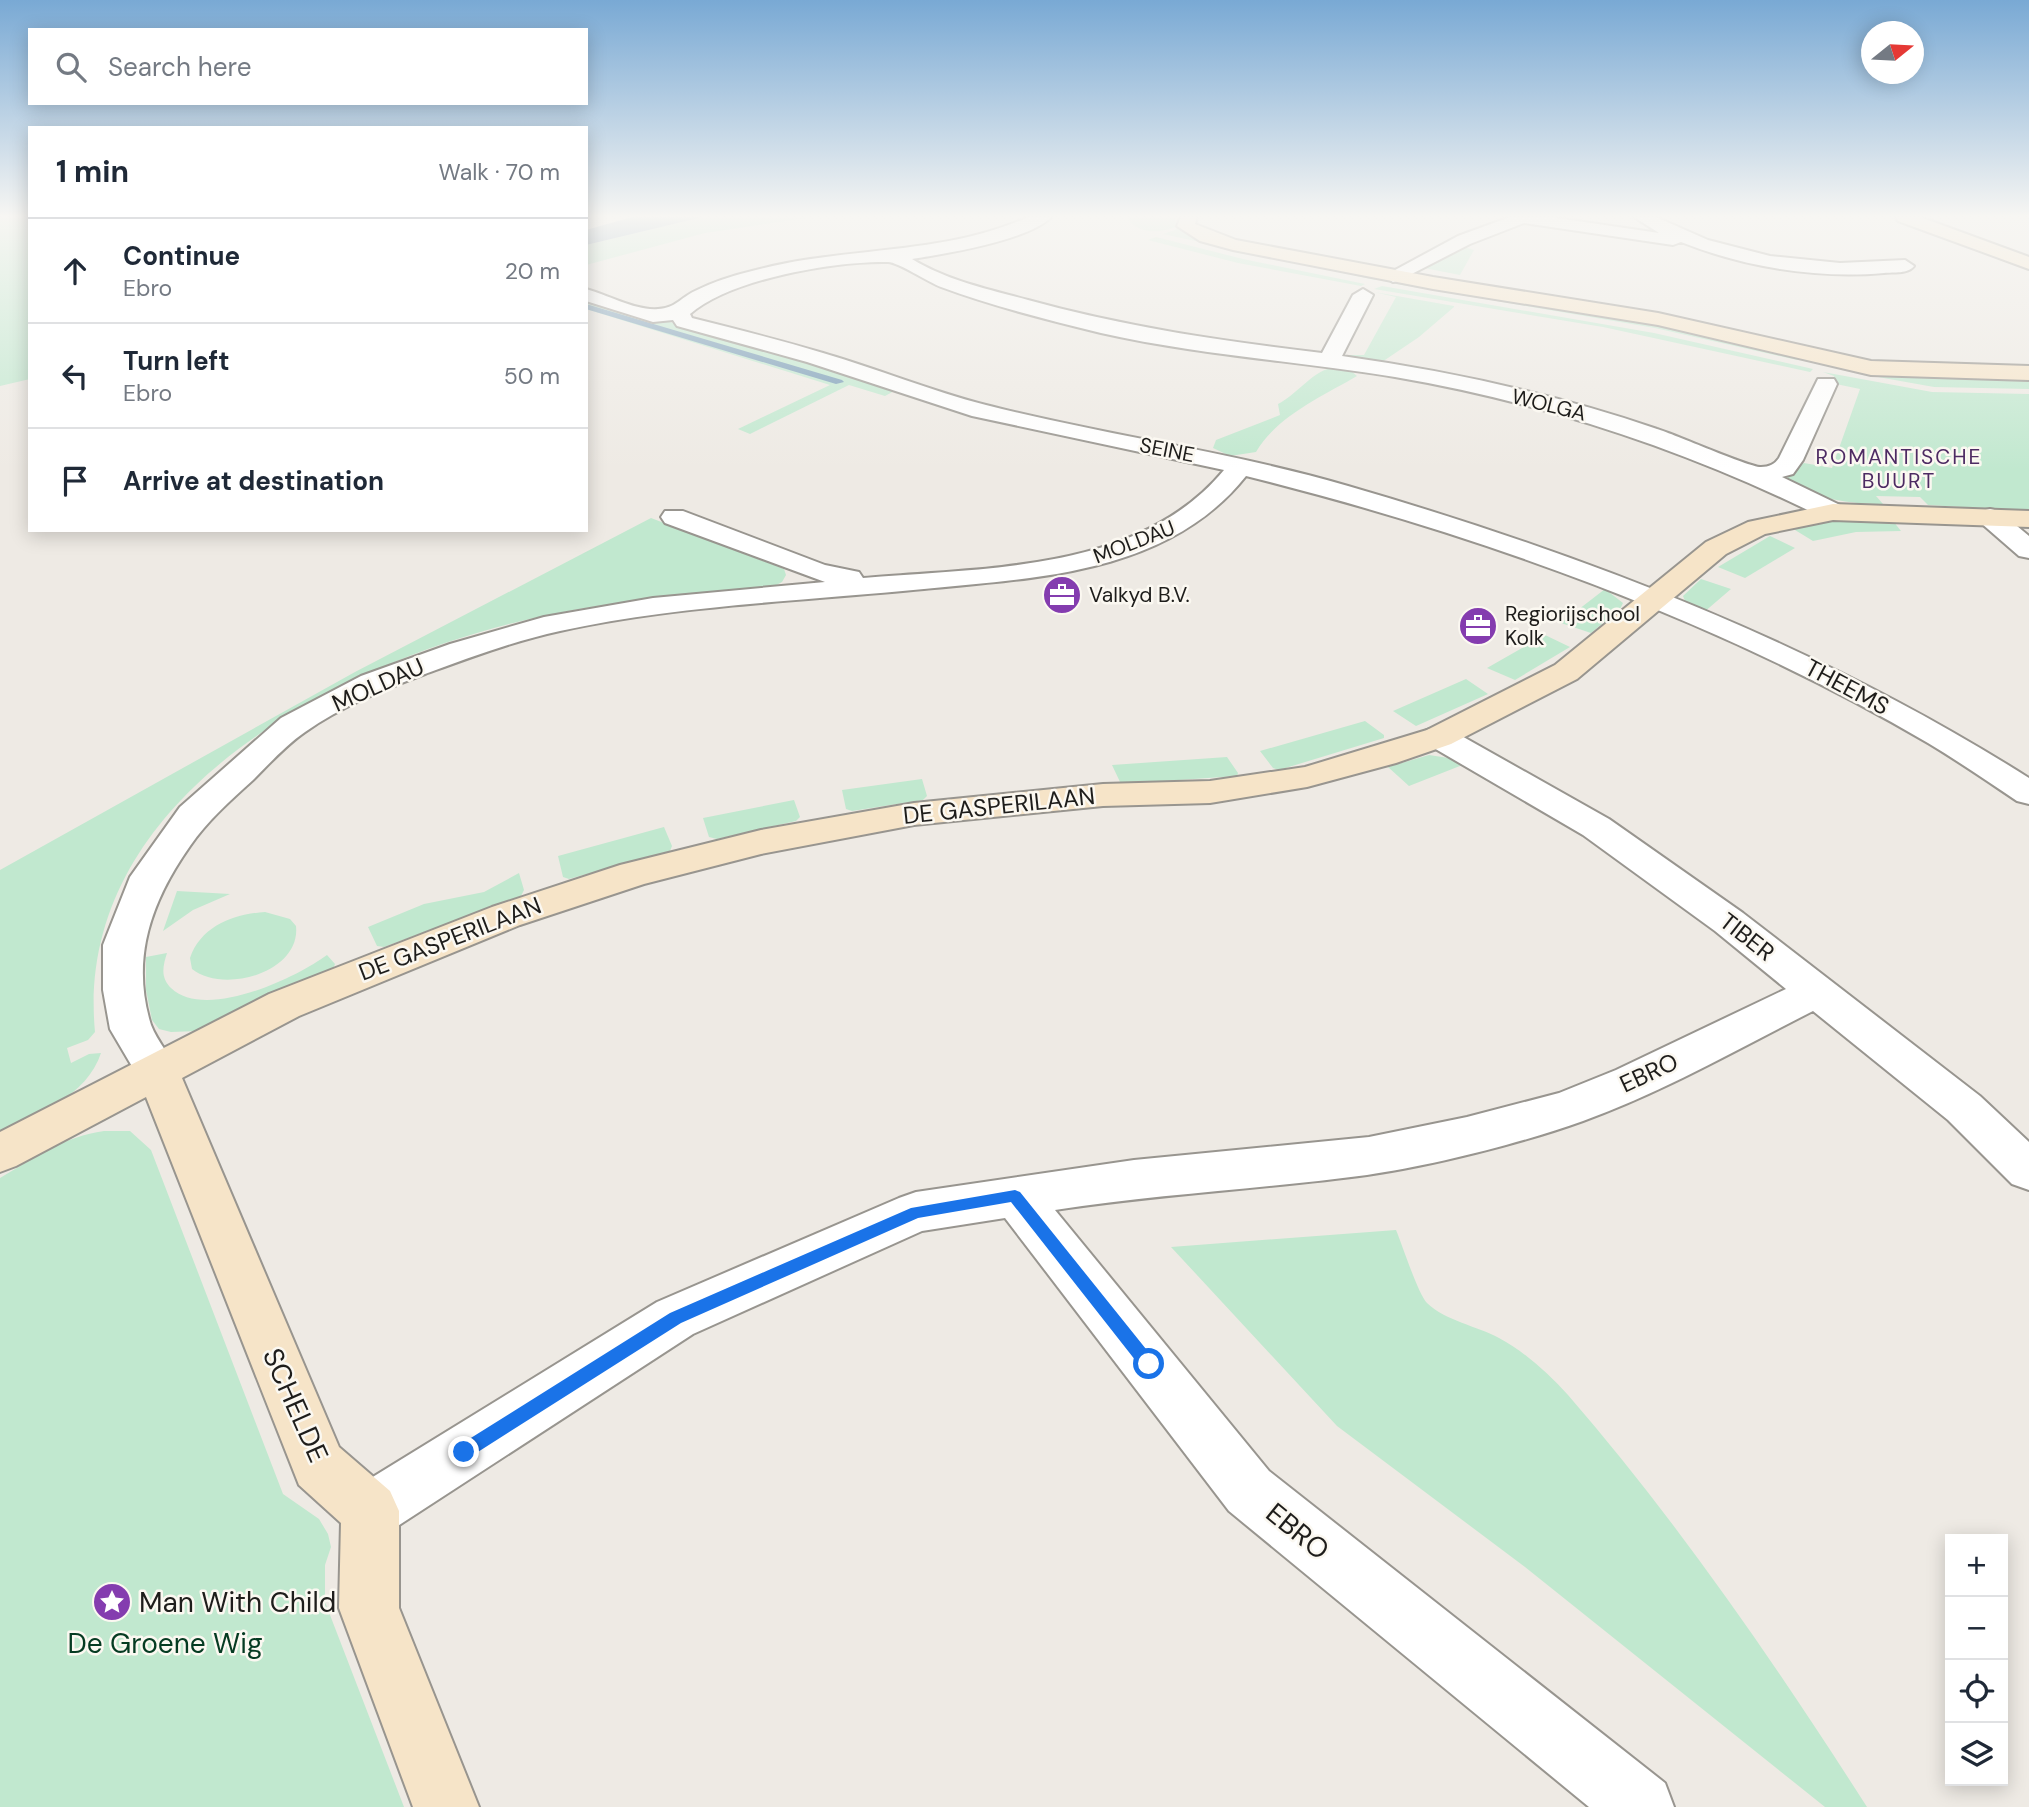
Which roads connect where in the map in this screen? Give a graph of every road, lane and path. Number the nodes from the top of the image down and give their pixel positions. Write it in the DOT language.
graph roads {
  1 [pos="606,301"];
  2 [pos="692,301"];
  3 [pos="1009,301"];
  4 [pos="1360,301"];
  5 [pos="1549,301"];
  6 [pos="679,313"];
  7 [pos="1328,362"];
  8 [pos="2029,373"];
  9 [pos="1826,384"];
  10 [pos="1241,466"];
  11 [pos="1762,475"];
  12 [pos="1833,512"];
  13 [pos="674,517"];
  14 [pos="1990,517"];
  15 [pos="2029,519"];
  16 [pos="2029,550"];
  17 [pos="878,583"];
  18 [pos="1654,602"];
  19 [pos="1439,737"];
  20 [pos="2029,793"];
  21 [pos="1817,991"];
  22 [pos="158,1073"];
  23 [pos="0,1153"];
  24 [pos="2029,1171"];
  25 [pos="1015,1196"];
  26 [pos="370,1511"];
  27 [pos="446,1807"];
  28 [pos="1641,1807"];
  1 -- 6 [label="street"];
  2 -- 6 [label="street"];
  3 -- 7 [label="street, WOLGA"];
  4 -- 7 [label="street"];
  5 -- 8 [label="street"];
  6 -- 10 [label="street, SEINE"];
  7 -- 11 [label="street, WOLGA"];
  9 -- 11 [label="street"];
  10 -- 17 [label="street, MOLDAU"];
  10 -- 18 [label="street, SEINE"];
  11 -- 12 [label="street, WOLGA"];
  12 -- 14 [label="street, DE GASPERILAAN"];
  12 -- 18 [label="street, DE GASPERILAAN"];
  13 -- 17 [label="street, MOLDAU"];
  14 -- 15 [label="street, DE GASPERILAAN"];
  14 -- 16 [label="street"];
  17 -- 22 [label="street, MOLDAU"];
  18 -- 19 [label="street, DE GASPERILAAN"];
  18 -- 20 [label="street, THEEMS"];
  19 -- 21 [label="street, TIBER"];
  19 -- 22 [label="street, DE GASPERILAAN"];
  21 -- 24 [label="street, TIBER"];
  21 -- 25 [label="street, EBRO"];
  22 -- 23 [label="street, DE GASPERILAAN"];
  22 -- 26 [label="street, SCHELDE"];
  25 -- 26 [label="street, EBRO"];
  25 -- 28 [label="street, EBRO"];
  26 -- 27 [label="street"];
}
